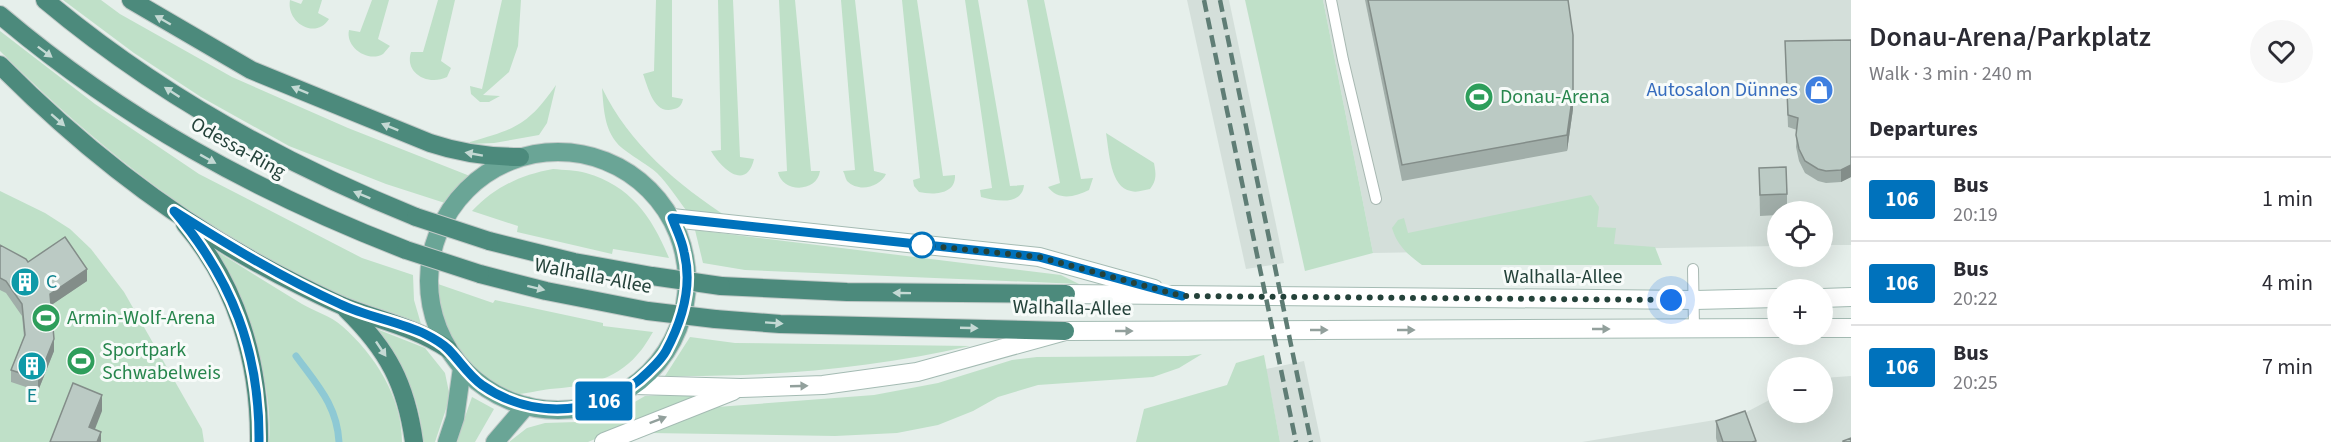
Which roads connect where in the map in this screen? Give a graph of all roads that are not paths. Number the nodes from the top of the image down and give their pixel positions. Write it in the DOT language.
graph roads {
  1 [pos="45,0"];
  2 [pos="131,0"];
  3 [pos="1331,0"];
  4 [pos="0,15"];
  5 [pos="0,65"];
  6 [pos="520,157"];
  7 [pos="1376,199"];
  8 [pos="174,211"];
  9 [pos="672,218"];
  10 [pos="489,241"];
  11 [pos="1693,269"];
  12 [pos="480,274"];
  13 [pos="1066,294"];
  14 [pos="1182,296"];
  15 [pos="1833,297"];
  16 [pos="1851,297"];
  17 [pos="1767,298"];
  18 [pos="1695,300"];
  19 [pos="343,306"];
  20 [pos="1851,327"];
  21 [pos="1694,328"];
  22 [pos="1767,328"];
  23 [pos="1833,328"];
  24 [pos="1065,331"];
  25 [pos="448,348"];
  26 [pos="462,368"];
  27 [pos="635,385"];
  28 [pos="741,388"];
  29 [pos="526,406"];
  30 [pos="259,442"];
  31 [pos="414,442"];
  32 [pos="447,442"];
  33 [pos="495,442"];
  34 [pos="603,442"];
  10 -- 1 [label="highway, Odessa-Ring, one-way, bridge"];
  6 -- 2 [label="highway, one-way"];
  3 -- 7 [label="lane"];
  4 -- 12 [label="highway, Odessa-Ring, one-way, bridge"];
  5 -- 8 [label="highway, one-way"];
  6 -- 9 [label="main road"];
  6 -- 25 [label="main road"];
  8 -- 19 [label="highway"];
  8 -- 30 [label="highway"];
  9 -- 14 [label="main road"];
  9 -- 27 [label="main road"];
  13 -- 10 [label="highway, Walhalla-Allee, one-way, bridge"];
  11 -- 18 [label="lane"];
  12 -- 24 [label="highway, Walhalla-Allee, one-way, bridge"];
  13 -- 14 [label="main road, Walhalla-Allee"];
  14 -- 18 [label="main road, Walhalla-Allee"];
  15 -- 16 [label="main road"];
  17 -- 18 [label="main road, Walhalla-Allee"];
  18 -- 21 [label="lane"];
  19 -- 25 [label="highway"];
  19 -- 31 [label="highway, one-way"];
  20 -- 23 [label="main road"];
  21 -- 22 [label="main road, Walhalla-Allee"];
  24 -- 21 [label="main road, Walhalla-Allee, one-way"];
  28 -- 24 [label="main road, one-way"];
  25 -- 26 [label="main road"];
  26 -- 29 [label="main road"];
  26 -- 32 [label="main road"];
  27 -- 28 [label="main road"];
  27 -- 29 [label="main road"];
  34 -- 28 [label="main road, one-way"];
  29 -- 33 [label="main road"];
}
